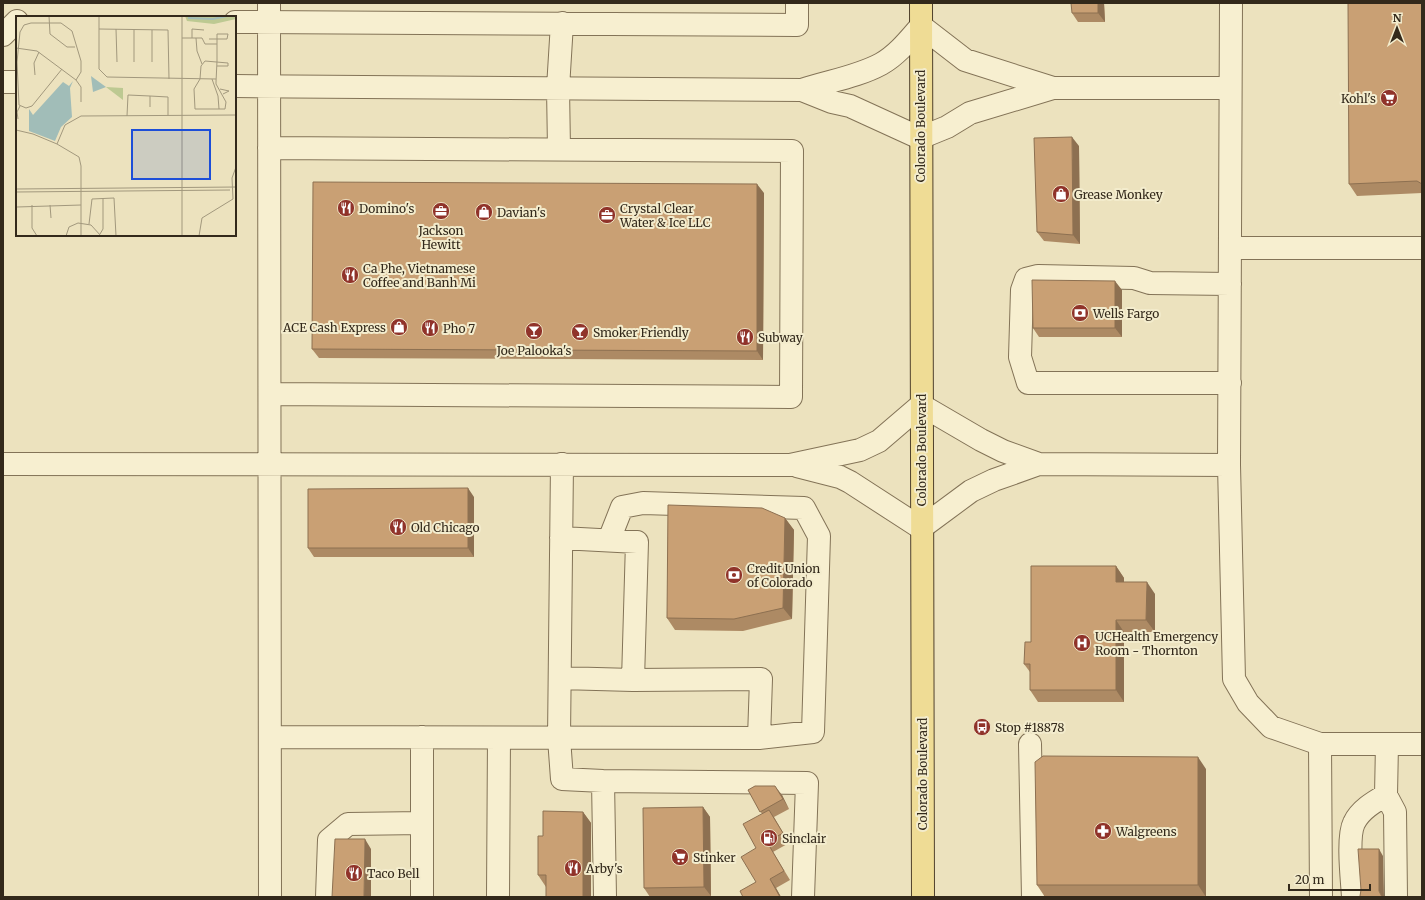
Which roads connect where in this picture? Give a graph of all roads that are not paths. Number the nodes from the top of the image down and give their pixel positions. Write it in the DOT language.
graph roads {
  1 [pos="797,3"];
  2 [pos="921,3"];
  3 [pos="1231,3"];
  4 [pos="269,12"];
  5 [pos="16,22"];
  6 [pos="236,22"];
  7 [pos="562,23"];
  8 [pos="921,26"];
  9 [pos="3,35"];
  10 [pos="3,82"];
  11 [pos="16,82"];
  12 [pos="236,86"];
  13 [pos="269,86"];
  14 [pos="558,88"];
  15 [pos="1053,88"];
  16 [pos="1230,88"];
  17 [pos="802,90"];
  18 [pos="920,138"];
  19 [pos="269,148"];
  20 [pos="559,149"];
  21 [pos="1231,248"];
  22 [pos="1422,248"];
  23 [pos="1230,284"];
  24 [pos="1230,383"];
  25 [pos="270,394"];
  26 [pos="921,405"];
  27 [pos="3,464"];
  28 [pos="562,464"];
  29 [pos="1039,464"];
  30 [pos="270,465"];
  31 [pos="790,465"];
  32 [pos="1229,465"];
  33 [pos="921,528"];
  34 [pos="561,538"];
  35 [pos="609,540"];
  36 [pos="560,678"];
  37 [pos="633,680"];
  38 [pos="270,737"];
  39 [pos="422,737"];
  40 [pos="499,738"];
  41 [pos="559,738"];
  42 [pos="759,738"];
  43 [pos="1030,744"];
  44 [pos="1320,744"];
  45 [pos="1387,744"];
  46 [pos="1422,744"];
  47 [pos="603,781"];
  48 [pos="1386,795"];
  49 [pos="422,823"];
  50 [pos="270,897"];
  51 [pos="327,897"];
  52 [pos="422,897"];
  53 [pos="498,897"];
  54 [pos="605,897"];
  55 [pos="803,897"];
  56 [pos="923,897"];
  57 [pos="1033,897"];
  58 [pos="1321,897"];
  59 [pos="1353,897"];
  60 [pos="1396,897"];
  1 -- 7 [label="lane"];
  2 -- 8 [label="main road, Colorado Boulevard"];
  3 -- 16 [label="lane"];
  4 -- 6 [label="lane"];
  4 -- 7 [label="lane"];
  4 -- 13 [label="lane"];
  5 -- 9 [label="lane"];
  7 -- 14 [label="lane"];
  8 -- 15 [label="lane"];
  8 -- 17 [label="lane"];
  8 -- 18 [label="main road, Colorado Boulevard"];
  10 -- 11 [label="lane"];
  12 -- 13 [label="lane"];
  13 -- 14 [label="lane"];
  13 -- 19 [label="lane"];
  14 -- 17 [label="lane"];
  14 -- 20 [label="lane"];
  15 -- 16 [label="lane"];
  15 -- 18 [label="lane"];
  16 -- 21 [label="lane"];
  17 -- 18 [label="lane"];
  18 -- 26 [label="main road, Colorado Boulevard"];
  19 -- 20 [label="lane"];
  19 -- 25 [label="lane"];
  20 -- 25 [label="lane"];
  21 -- 22 [label="lane"];
  21 -- 23 [label="lane"];
  23 -- 24 [label="lane"];
  23 -- 24 [label="lane"];
  24 -- 32 [label="lane"];
  25 -- 30 [label="lane"];
  26 -- 29 [label="lane"];
  26 -- 31 [label="lane"];
  26 -- 33 [label="main road, Colorado Boulevard"];
  27 -- 30 [label="lane"];
  28 -- 30 [label="lane"];
  28 -- 31 [label="lane"];
  28 -- 34 [label="lane"];
  29 -- 32 [label="lane"];
  29 -- 33 [label="lane"];
  30 -- 38 [label="lane"];
  31 -- 33 [label="lane"];
  32 -- 44 [label="lane"];
  33 -- 56 [label="main road, Colorado Boulevard"];
  34 -- 35 [label="lane"];
  34 -- 36 [label="lane"];
  35 -- 37 [label="lane"];
  35 -- 42 [label="lane"];
  36 -- 37 [label="lane"];
  36 -- 41 [label="lane"];
  37 -- 42 [label="lane"];
  38 -- 39 [label="lane"];
  38 -- 50 [label="lane"];
  39 -- 40 [label="lane"];
  39 -- 49 [label="lane"];
  40 -- 41 [label="lane"];
  40 -- 53 [label="lane"];
  41 -- 42 [label="lane"];
  41 -- 47 [label="lane"];
  43 -- 57 [label="lane"];
  44 -- 45 [label="lane"];
  44 -- 58 [label="lane"];
  45 -- 46 [label="lane"];
  45 -- 48 [label="lane"];
  47 -- 54 [label="lane"];
  47 -- 55 [label="lane"];
  48 -- 59 [label="lane"];
  48 -- 60 [label="lane"];
  49 -- 51 [label="lane"];
  49 -- 52 [label="lane"];
}
